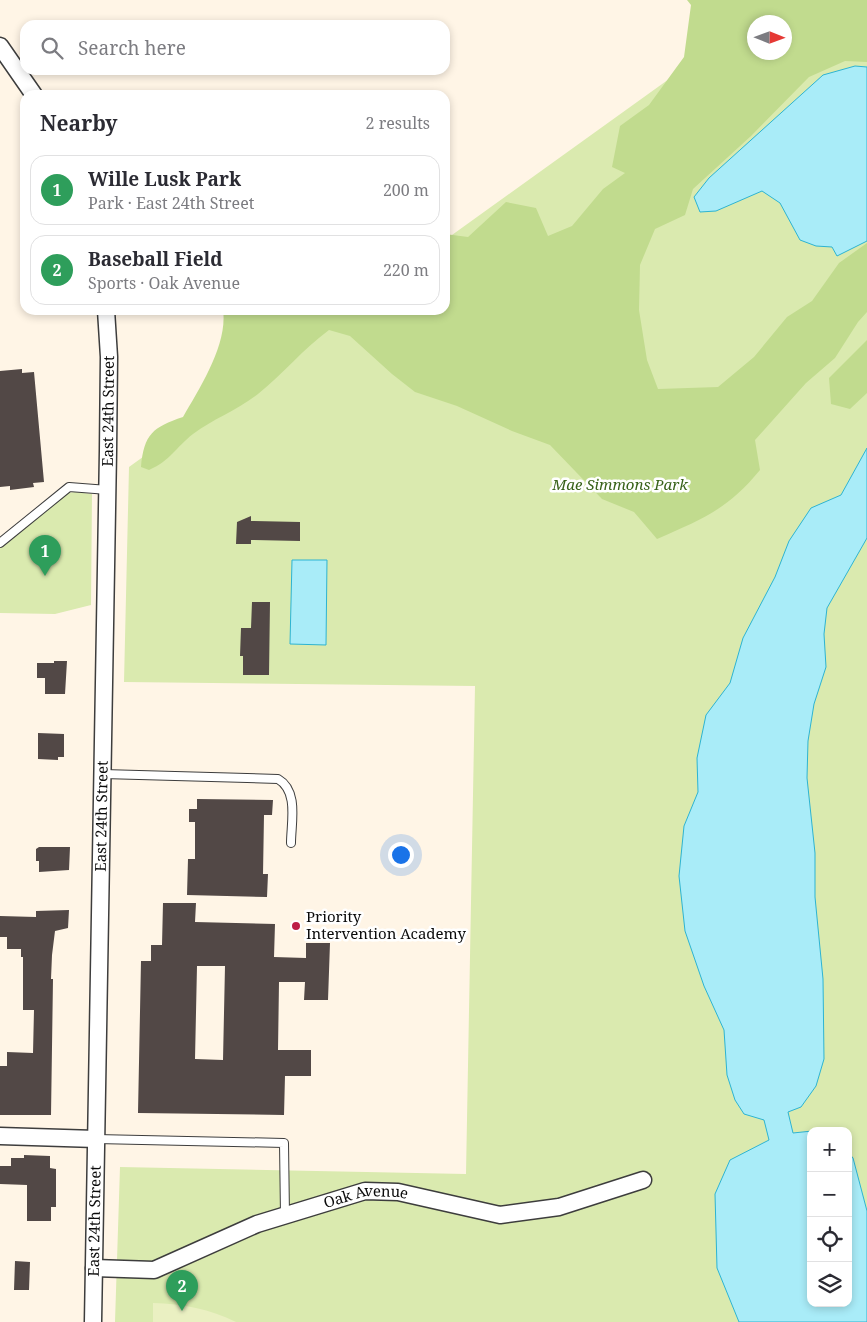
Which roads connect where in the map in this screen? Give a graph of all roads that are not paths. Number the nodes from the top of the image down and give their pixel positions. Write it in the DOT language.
graph roads {
  1 [pos="0,46"];
  2 [pos="20,75"];
  3 [pos="20,75"];
  4 [pos="31,90"];
  5 [pos="106,315"];
  6 [pos="108,490"];
  7 [pos="0,543"];
  8 [pos="102,774"];
  9 [pos="291,843"];
  10 [pos="0,1136"];
  11 [pos="96,1139"];
  12 [pos="643,1180"];
  13 [pos="285,1216"];
  14 [pos="94,1268"];
  15 [pos="93,1322"];
  1 -- 2 [label="street"];
  3 -- 4 [label="street"];
  5 -- 6 [label="street, East 24th Street"];
  6 -- 7 [label="lane"];
  6 -- 8 [label="street, East 24th Street"];
  8 -- 9 [label="lane"];
  8 -- 11 [label="street, East 24th Street"];
  10 -- 11 [label="street"];
  11 -- 13 [label="lane"];
  11 -- 14 [label="street, East 24th Street"];
  12 -- 13 [label="street, Oak Avenue"];
  13 -- 14 [label="street, Oak Avenue"];
  14 -- 15 [label="street, East 24th Street"];
}
